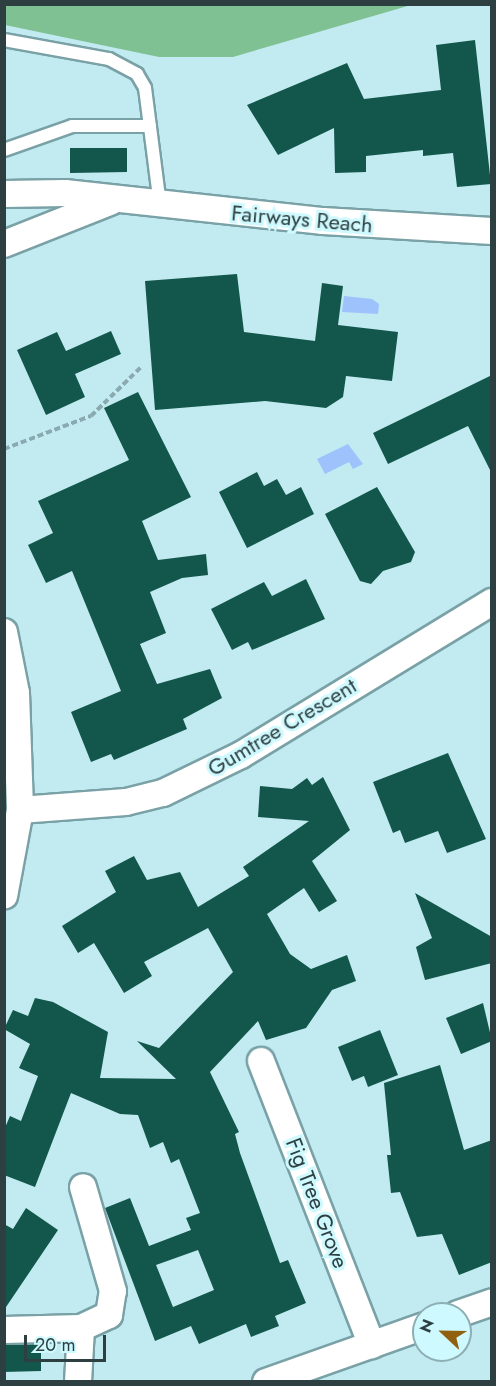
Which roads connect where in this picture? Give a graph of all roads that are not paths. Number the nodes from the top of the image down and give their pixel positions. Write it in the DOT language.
graph roads {
  1 [pos="4,39"];
  2 [pos="150,126"];
  3 [pos="4,150"];
  4 [pos="4,194"];
  5 [pos="113,201"];
  6 [pos="160,205"];
  7 [pos="492,231"];
  8 [pos="4,244"];
  9 [pos="492,602"];
  10 [pos="4,632"];
  11 [pos="20,810"];
  12 [pos="4,896"];
  13 [pos="261,1061"];
  14 [pos="83,1186"];
  15 [pos="492,1302"];
  16 [pos="472,1309"];
  17 [pos="81,1328"];
  18 [pos="4,1330"];
  19 [pos="412,1330"];
  20 [pos="372,1345"];
  21 [pos="78,1382"];
  22 [pos="266,1382"];
  1 -- 2 [label="lane"];
  2 -- 3 [label="lane"];
  2 -- 6 [label="lane"];
  4 -- 5 [label="street, Fairways Reach"];
  5 -- 6 [label="street, Fairways Reach"];
  5 -- 8 [label="street, Fairways Reach"];
  6 -- 7 [label="street, Fairways Reach"];
  9 -- 11 [label="street, Gumtree Crescent"];
  10 -- 11 [label="street"];
  11 -- 12 [label="street"];
  13 -- 20 [label="street, Fig Tree Grove"];
  14 -- 17 [label="street"];
  15 -- 16 [label="street"];
  17 -- 18 [label="street"];
  17 -- 21 [label="street"];
  19 -- 20 [label="street"];
  20 -- 22 [label="street"];
}
